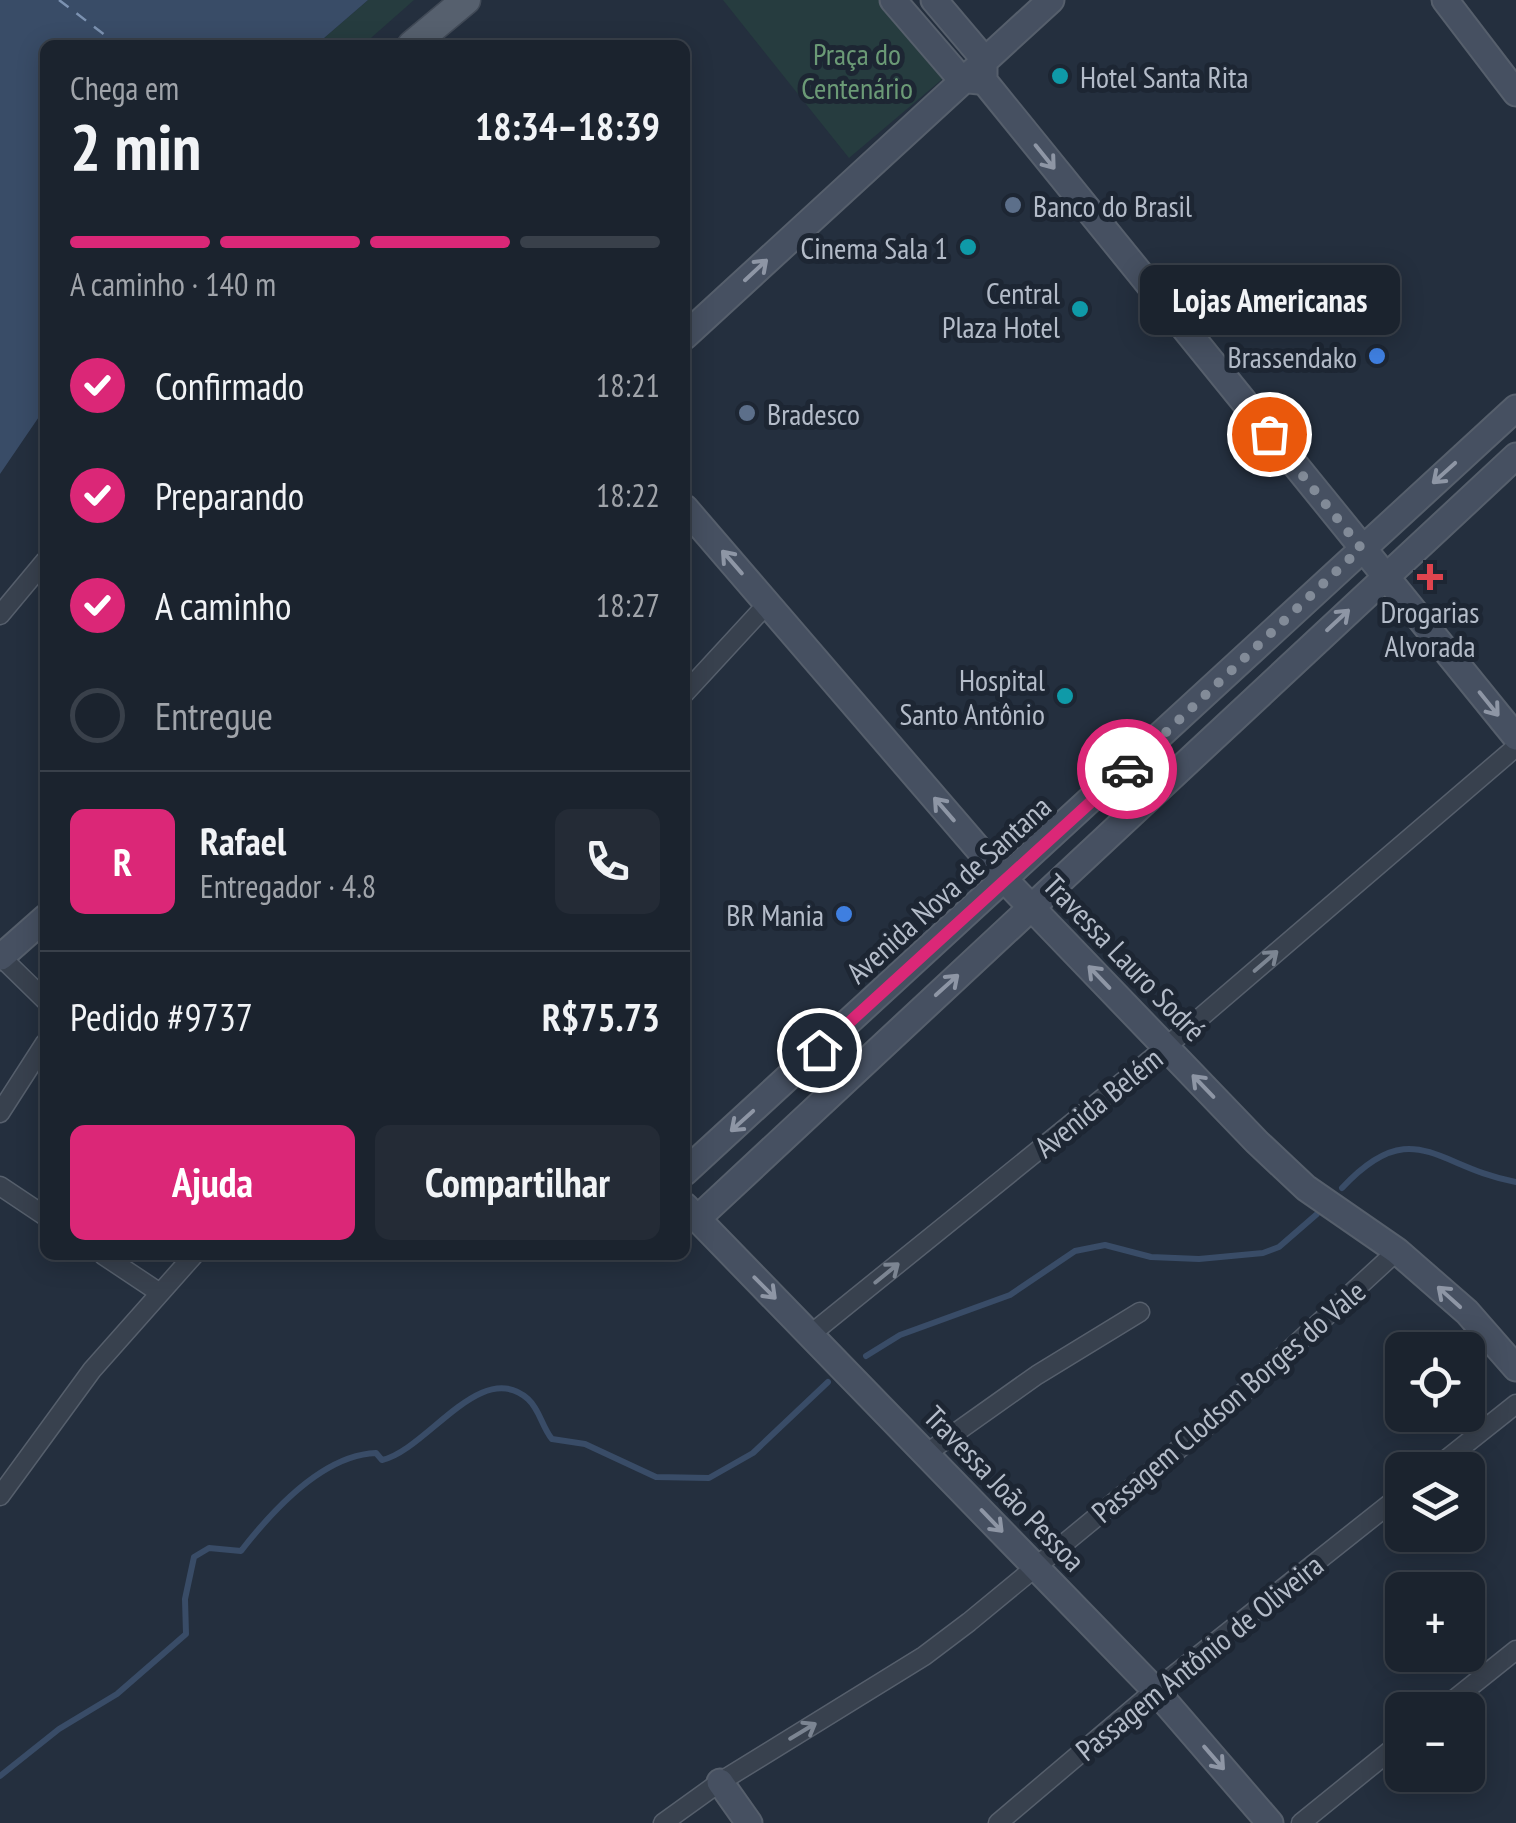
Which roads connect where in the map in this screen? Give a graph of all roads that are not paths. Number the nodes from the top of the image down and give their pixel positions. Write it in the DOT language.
graph roads {
  1 [pos="466,0"];
  2 [pos="893,0"];
  3 [pos="934,0"];
  4 [pos="1051,0"];
  5 [pos="1445,0"];
  6 [pos="418,40"];
  7 [pos="976,73"];
  8 [pos="1516,93"];
  9 [pos="690,331"];
  10 [pos="1516,408"];
  11 [pos="1516,456"];
  12 [pos="690,514"];
  13 [pos="1361,548"];
  14 [pos="40,566"];
  15 [pos="1384,576"];
  16 [pos="768,603"];
  17 [pos="0,615"];
  18 [pos="1263,642"];
  19 [pos="1287,667"];
  20 [pos="690,688"];
  21 [pos="1199,701"];
  22 [pos="1223,727"];
  23 [pos="1516,737"];
  24 [pos="1516,747"];
  25 [pos="1006,881"];
  26 [pos="1032,908"];
  27 [pos="40,922"];
  28 [pos="1,956"];
  29 [pos="40,995"];
  30 [pos="872,1002"];
  31 [pos="897,1030"];
  32 [pos="1166,1047"];
  33 [pos="40,1051"];
  34 [pos="0,1114"];
  35 [pos="690,1167"];
  36 [pos="0,1186"];
  37 [pos="691,1212"];
  38 [pos="40,1213"];
  39 [pos="1397,1251"];
  40 [pos="110,1260"];
  41 [pos="190,1260"];
  42 [pos="160,1293"];
  43 [pos="1140,1312"];
  44 [pos="811,1334"];
  45 [pos="1516,1368"];
  46 [pos="1516,1404"];
  47 [pos="1456,1452"];
  48 [pos="927,1453"];
  49 [pos="0,1496"];
  50 [pos="1385,1507"];
  51 [pos="1036,1566"];
  52 [pos="1516,1650"];
  53 [pos="1155,1690"];
  54 [pos="1464,1692"];
  55 [pos="1385,1755"];
  56 [pos="720,1782"];
  57 [pos="663,1823"];
  58 [pos="750,1823"];
  59 [pos="998,1823"];
  60 [pos="1270,1823"];
  61 [pos="1300,1823"];
  1 -- 6 [label="main road"];
  2 -- 7 [label="street"];
  3 -- 7 [label="street"];
  4 -- 7 [label="street"];
  5 -- 8 [label="street"];
  9 -- 7 [label="street, one-way"];
  7 -- 13 [label="street, one-way"];
  10 -- 13 [label="street, Avenida Nova de Santana, one-way"];
  11 -- 15 [label="street"];
  16 -- 12 [label="street, Travessa Lauro Sodré, one-way"];
  13 -- 15 [label="street"];
  13 -- 18 [label="street, Avenida Nova de Santana"];
  14 -- 17 [label="street"];
  19 -- 15 [label="street, one-way"];
  15 -- 23 [label="street, one-way"];
  16 -- 20 [label="street"];
  25 -- 16 [label="street, Travessa Lauro Sodré, one-way"];
  18 -- 19 [label="street"];
  18 -- 21 [label="street, Avenida Nova de Santana"];
  19 -- 22 [label="street"];
  21 -- 22 [label="street"];
  21 -- 25 [label="street, Avenida Nova de Santana"];
  22 -- 26 [label="street"];
  32 -- 24 [label="street, Avenida Belém, one-way"];
  25 -- 26 [label="street, Travessa Lauro Sodré"];
  25 -- 30 [label="street, Avenida Nova de Santana"];
  31 -- 26 [label="street, one-way"];
  32 -- 26 [label="street, Travessa Lauro Sodré, one-way"];
  27 -- 28 [label="street"];
  28 -- 29 [label="street"];
  30 -- 31 [label="street"];
  30 -- 35 [label="street, Avenida Nova de Santana, one-way"];
  31 -- 37 [label="street"];
  39 -- 32 [label="street, Travessa Lauro Sodré, one-way"];
  44 -- 32 [label="street, Avenida Belém, one-way"];
  33 -- 34 [label="street"];
  36 -- 38 [label="street"];
  37 -- 44 [label="street, Travessa João Pessoa, one-way"];
  45 -- 39 [label="street, Travessa Lauro Sodré, one-way"];
  39 -- 51 [label="street, Passagem Clodson Borges do Vale"];
  40 -- 42 [label="street"];
  41 -- 42 [label="street"];
  42 -- 49 [label="street"];
  43 -- 48 [label="street"];
  44 -- 48 [label="street, Travessa João Pessoa"];
  46 -- 47 [label="street"];
  48 -- 51 [label="street, Travessa João Pessoa, one-way"];
  50 -- 53 [label="street, Passagem Antônio de Oliveira"];
  51 -- 53 [label="street, Travessa João Pessoa"];
  56 -- 51 [label="street, Passagem Clodson Borges do Vale, one-way"];
  52 -- 54 [label="street"];
  53 -- 59 [label="street, Passagem Antônio de Oliveira"];
  53 -- 60 [label="street, Travessa João Pessoa, one-way"];
  55 -- 61 [label="street"];
  56 -- 57 [label="street, Passagem Clodson Borges do Vale"];
  56 -- 58 [label="street"];
}
